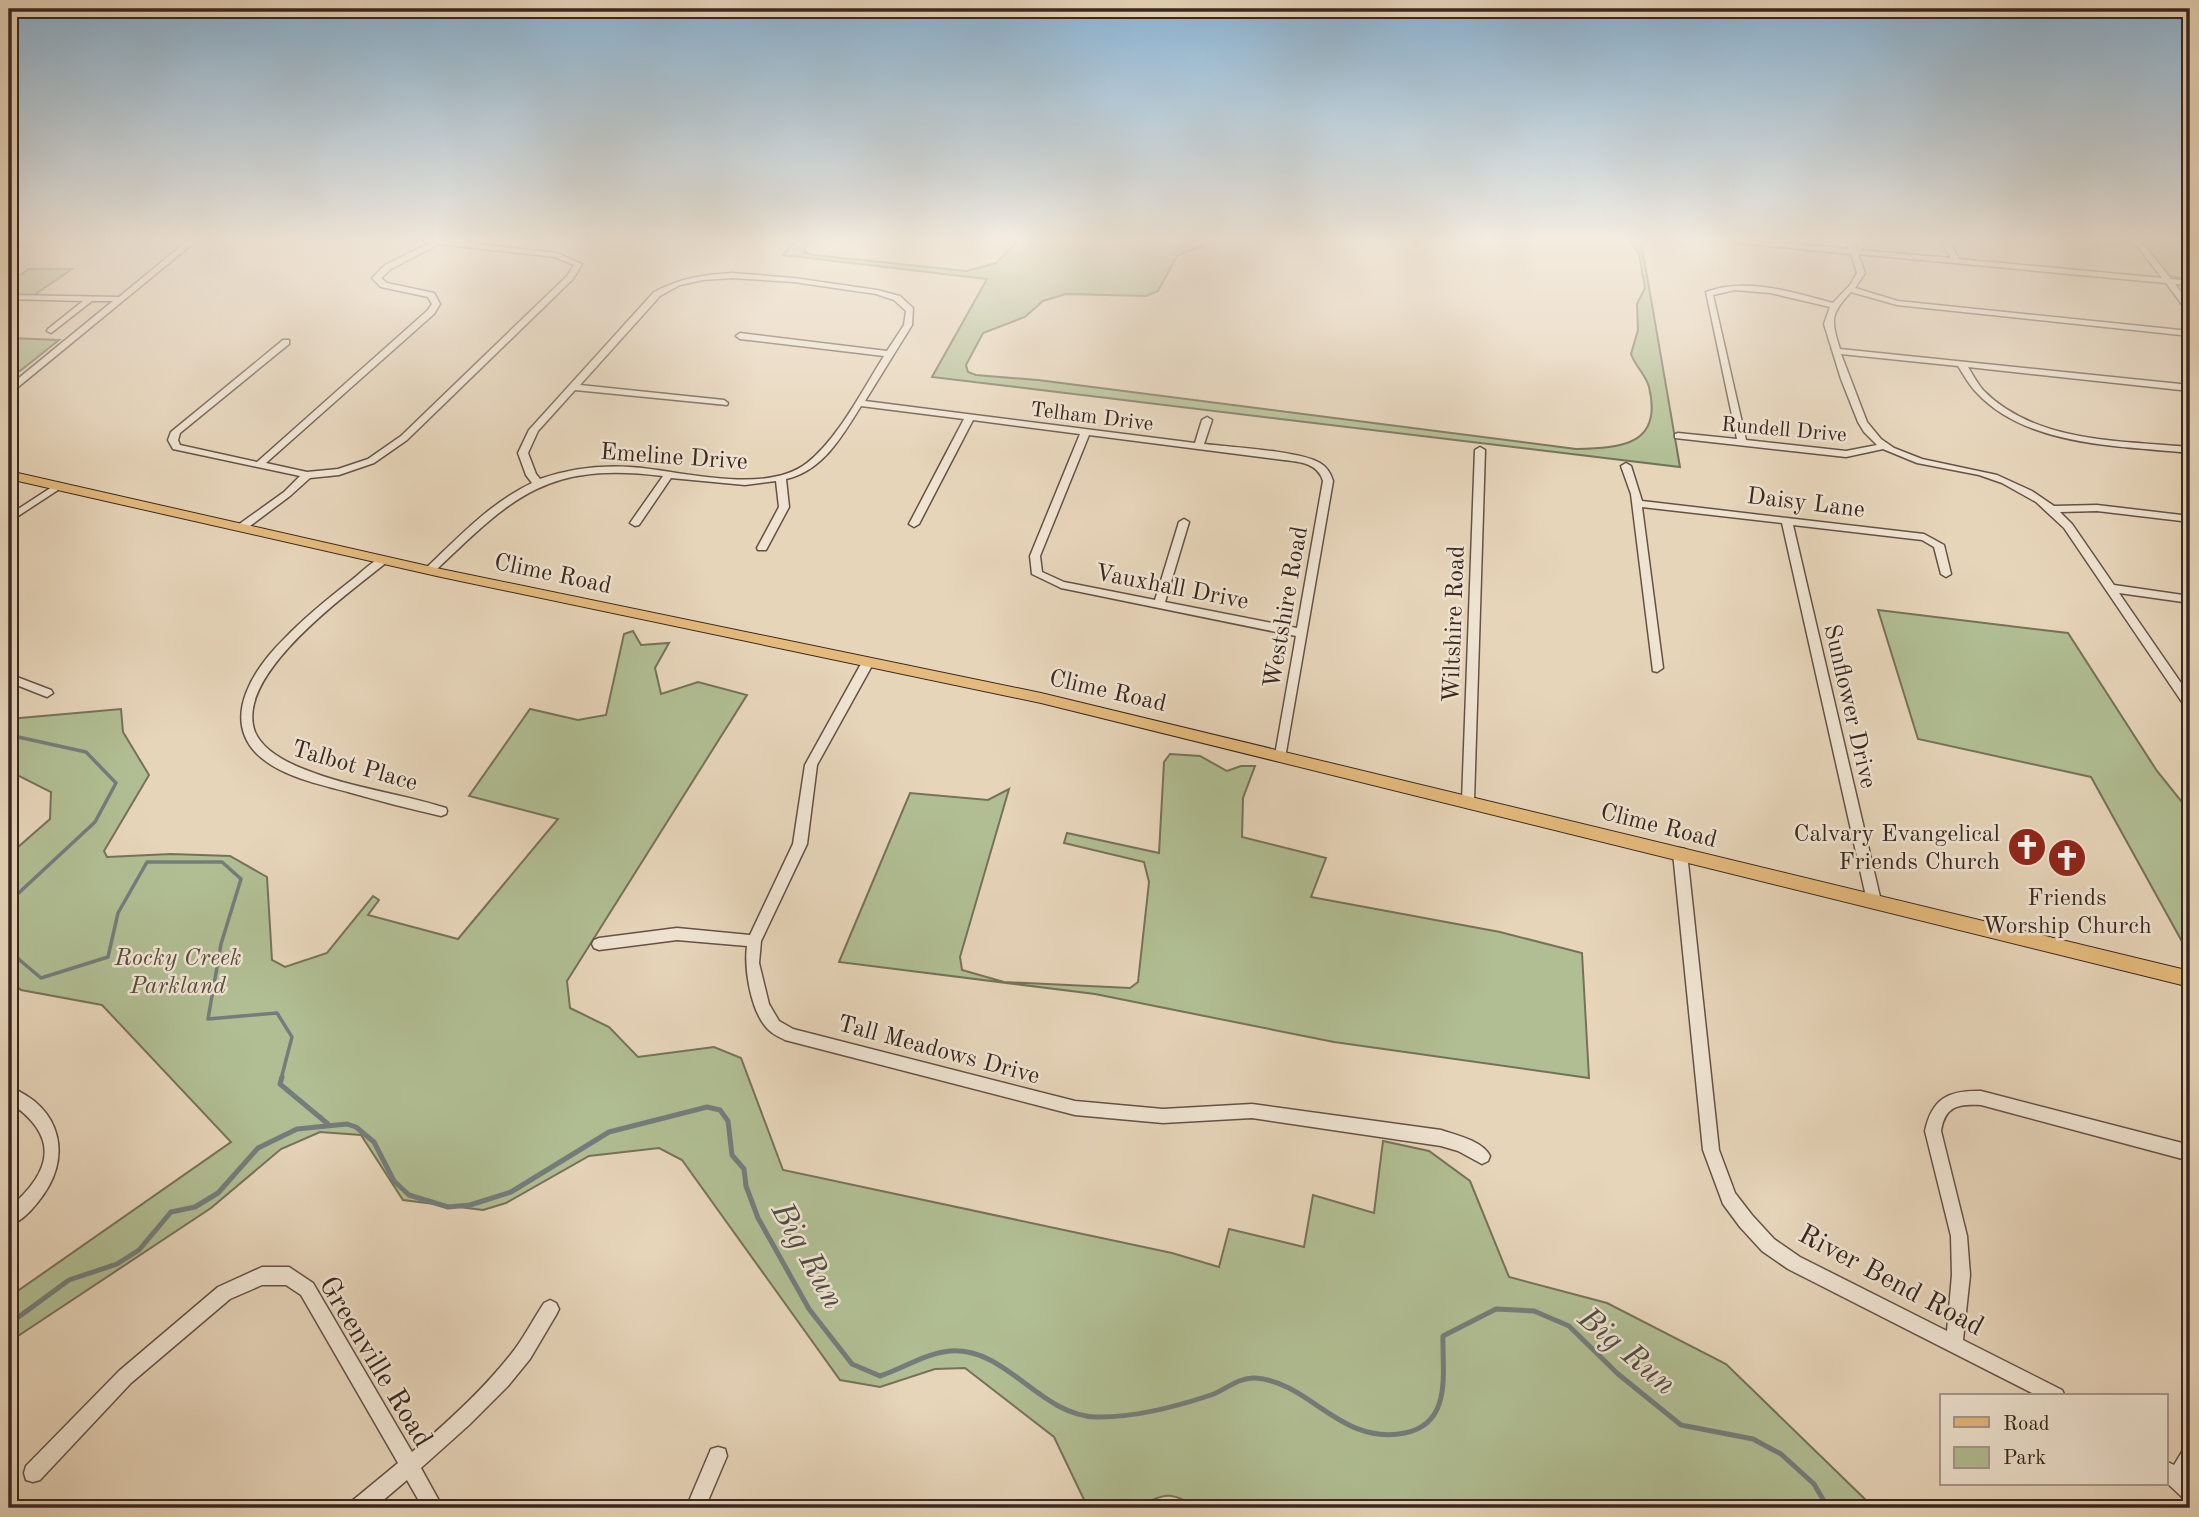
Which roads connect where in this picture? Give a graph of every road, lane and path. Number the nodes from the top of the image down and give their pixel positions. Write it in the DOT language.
graph roads {
  1 [pos="74,312"];
  2 [pos="105,312"];
  3 [pos="431,312"];
  4 [pos="534,312"];
  5 [pos="641,312"];
  6 [pos="909,312"];
  7 [pos="1710,312"];
  8 [pos="1832,312"];
  9 [pos="1970,312"];
  10 [pos="51,331"];
  11 [pos="2190,334"];
  12 [pos="740,336"];
  13 [pos="286,342"];
  14 [pos="1837,351"];
  15 [pos="889,354"];
  16 [pos="1961,364"];
  17 [pos="575,387"];
  18 [pos="2190,388"];
  19 [pos="9,390"];
  20 [pos="724,403"];
  21 [pos="857,403"];
  22 [pos="970,418"];
  23 [pos="1207,420"];
  24 [pos="1085,433"];
  25 [pos="1678,436"];
  26 [pos="1742,443"];
  27 [pos="1886,446"];
  28 [pos="1198,447"];
  29 [pos="1480,450"];
  30 [pos="2190,450"];
  31 [pos="258,466"];
  32 [pos="1626,466"];
  33 [pos="1322,468"];
  34 [pos="669,474"];
  35 [pos="9,475"];
  36 [pos="307,475"];
  37 [pos="780,479"];
  38 [pos="538,483"];
  39 [pos="58,486"];
  40 [pos="1637,503"];
  41 [pos="2052,509"];
  42 [pos="9,519"];
  43 [pos="2190,519"];
  44 [pos="1787,521"];
  45 [pos="1184,522"];
  46 [pos="635,523"];
  47 [pos="914,524"];
  48 [pos="242,527"];
  49 [pos="762,548"];
  50 [pos="383,559"];
  51 [pos="430,570"];
  52 [pos="1946,573"];
  53 [pos="2110,588"];
  54 [pos="2190,598"];
  55 [pos="1159,605"];
  56 [pos="1302,633"];
  57 [pos="868,662"];
  58 [pos="1657,668"];
  59 [pos="9,678"];
  60 [pos="47,693"];
  61 [pos="2190,705"];
  62 [pos="1281,755"];
  63 [pos="1468,801"];
  64 [pos="441,811"];
  65 [pos="1680,853"];
  66 [pos="1874,901"];
  67 [pos="754,941"];
  68 [pos="599,944"];
  69 [pos="2190,979"];
  70 [pos="9,1094"];
  71 [pos="2190,1153"];
  72 [pos="1482,1157"];
  73 [pos="9,1218"];
  74 [pos="550,1309"];
  75 [pos="1954,1345"];
  76 [pos="2052,1394"];
  77 [pos="718,1456"];
  78 [pos="2190,1457"];
  79 [pos="409,1466"];
  80 [pos="33,1473"];
  81 [pos="2178,1480"];
  82 [pos="359,1508"];
  83 [pos="434,1508"];
  84 [pos="695,1508"];
  1 -- 10 [label="street"];
  2 -- 19 [label="street"];
  3 -- 31 [label="street"];
  4 -- 36 [label="street"];
  5 -- 17 [label="street"];
  6 -- 15 [label="street"];
  7 -- 26 [label="street"];
  8 -- 14 [label="street"];
  9 -- 11 [label="street"];
  12 -- 15 [label="street"];
  13 -- 31 [label="street"];
  14 -- 16 [label="street"];
  14 -- 27 [label="street"];
  15 -- 21 [label="street"];
  16 -- 18 [label="street"];
  16 -- 30 [label="street"];
  17 -- 20 [label="street"];
  17 -- 38 [label="street"];
  21 -- 22 [label="street, Telham Drive"];
  21 -- 37 [label="street"];
  22 -- 24 [label="street, Telham Drive"];
  22 -- 47 [label="street"];
  23 -- 28 [label="street"];
  24 -- 28 [label="street, Telham Drive"];
  24 -- 55 [label="street, Vauxhall Drive"];
  25 -- 26 [label="street, Rundell Drive"];
  26 -- 27 [label="street, Rundell Drive"];
  27 -- 41 [label="street"];
  28 -- 33 [label="street, Telham Drive"];
  29 -- 63 [label="street, Wiltshire Road"];
  31 -- 36 [label="street"];
  32 -- 40 [label="street"];
  33 -- 56 [label="street, Westshire Road"];
  34 -- 37 [label="street, Emeline Drive"];
  34 -- 38 [label="street, Emeline Drive"];
  34 -- 46 [label="street"];
  35 -- 39 [label="main road, Clime Road"];
  36 -- 48 [label="street"];
  37 -- 49 [label="street"];
  38 -- 51 [label="street, Emeline Drive"];
  39 -- 42 [label="street"];
  39 -- 48 [label="main road, Clime Road"];
  40 -- 44 [label="street, Daisy Lane"];
  40 -- 58 [label="street"];
  41 -- 43 [label="street"];
  41 -- 53 [label="street"];
  44 -- 52 [label="street, Daisy Lane"];
  44 -- 66 [label="street, Sunflower Drive"];
  45 -- 55 [label="street"];
  48 -- 50 [label="main road, Clime Road"];
  50 -- 51 [label="main road, Clime Road"];
  50 -- 64 [label="street, Talbot Place"];
  51 -- 57 [label="main road, Clime Road"];
  53 -- 54 [label="street"];
  53 -- 61 [label="street"];
  55 -- 56 [label="street, Vauxhall Drive"];
  56 -- 62 [label="street, Westshire Road"];
  57 -- 62 [label="main road, Clime Road"];
  57 -- 67 [label="street, Tall Meadows Drive"];
  59 -- 60 [label="street"];
  62 -- 63 [label="main road, Clime Road"];
  63 -- 65 [label="main road, Clime Road"];
  65 -- 66 [label="main road, Clime Road"];
  65 -- 75 [label="street, River Bend Road"];
  66 -- 69 [label="main road, Clime Road"];
  67 -- 68 [label="street"];
  67 -- 72 [label="street, Tall Meadows Drive"];
  70 -- 73 [label="street"];
  71 -- 75 [label="street"];
  74 -- 79 [label="street"];
  75 -- 76 [label="street, River Bend Road"];
  77 -- 84 [label="street"];
  78 -- 81 [label="street"];
  79 -- 80 [label="street, Greenville Road"];
  79 -- 82 [label="street"];
  79 -- 83 [label="street, Greenville Road"];
}
